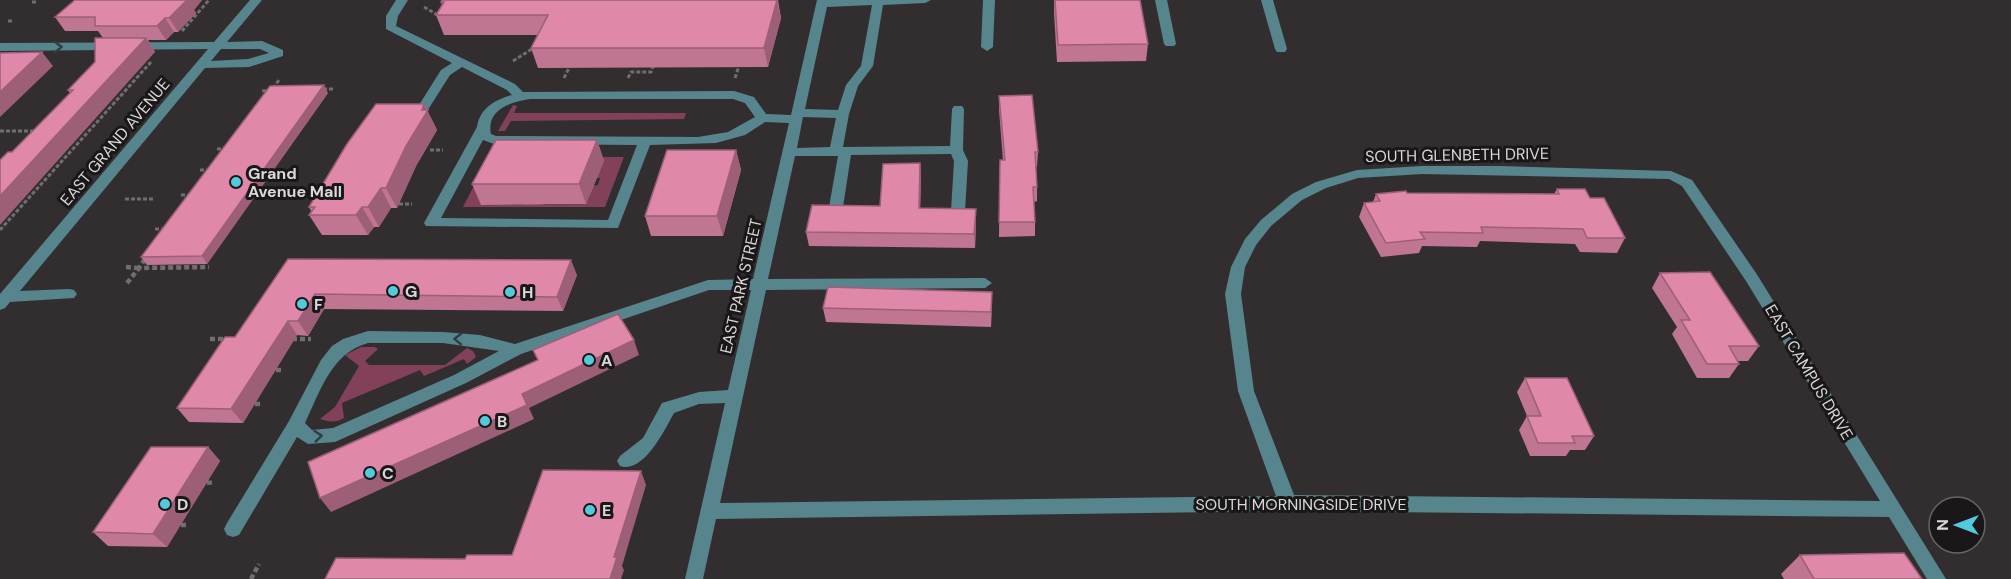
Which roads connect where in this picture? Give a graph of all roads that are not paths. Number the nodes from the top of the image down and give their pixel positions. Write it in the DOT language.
graph roads {
  1 [pos="256,0"];
  2 [pos="402,0"];
  3 [pos="925,0"];
  4 [pos="989,0"];
  5 [pos="1161,0"];
  6 [pos="1267,0"];
  7 [pos="822,2"];
  8 [pos="878,3"];
  9 [pos="1170,44"];
  10 [pos="217,46"];
  11 [pos="0,47"];
  12 [pos="987,47"];
  13 [pos="1281,49"];
  14 [pos="462,62"];
  15 [pos="202,65"];
  16 [pos="520,96"];
  17 [pos="958,109"];
  18 [pos="420,113"];
  19 [pos="843,114"];
  20 [pos="797,116"];
  21 [pos="762,118"];
  22 [pos="482,129"];
  23 [pos="645,141"];
  24 [pos="956,150"];
  25 [pos="789,152"];
  26 [pos="841,152"];
  27 [pos="1671,175"];
  28 [pos="836,207"];
  29 [pos="958,211"];
  30 [pos="985,283"];
  31 [pos="760,284"];
  32 [pos="69,294"];
  33 [pos="3,301"];
  34 [pos="515,350"];
  35 [pos="735,396"];
  36 [pos="296,425"];
  37 [pos="626,461"];
  38 [pos="1288,503"];
  39 [pos="1892,508"];
  40 [pos="710,510"];
  41 [pos="233,529"];
  42 [pos="694,579"];
  43 [pos="1937,579"];
  1 -- 10 [label="street, EAST GRAND AVENUE"];
  2 -- 14 [label="street"];
  3 -- 8 [label="street"];
  4 -- 12 [label="street"];
  5 -- 9 [label="street"];
  6 -- 13 [label="street"];
  7 -- 8 [label="street"];
  7 -- 20 [label="street, EAST PARK STREET"];
  8 -- 19 [label="street"];
  11 -- 10 [label="street, one-way"];
  10 -- 15 [label="street, EAST GRAND AVENUE"];
  10 -- 15 [label="street"];
  14 -- 16 [label="street"];
  14 -- 18 [label="street"];
  15 -- 33 [label="street, EAST GRAND AVENUE"];
  16 -- 21 [label="street"];
  16 -- 22 [label="street"];
  17 -- 24 [label="street"];
  19 -- 20 [label="street"];
  19 -- 26 [label="street"];
  20 -- 21 [label="street"];
  20 -- 25 [label="street, EAST PARK STREET"];
  21 -- 23 [label="street"];
  22 -- 23 [label="street"];
  22 -- 23 [label="street"];
  24 -- 26 [label="street"];
  24 -- 29 [label="street"];
  25 -- 26 [label="street"];
  25 -- 31 [label="street, EAST PARK STREET"];
  26 -- 28 [label="street"];
  27 -- 38 [label="street, SOUTH GLENBETH DRIVE"];
  27 -- 39 [label="street, EAST CAMPUS DRIVE"];
  30 -- 31 [label="street"];
  31 -- 34 [label="street"];
  31 -- 35 [label="street, EAST PARK STREET"];
  32 -- 33 [label="street"];
  36 -- 34 [label="street, one-way"];
  34 -- 36 [label="street, one-way"];
  35 -- 37 [label="street"];
  35 -- 40 [label="street, EAST PARK STREET"];
  36 -- 41 [label="street"];
  38 -- 39 [label="street, SOUTH MORNINGSIDE DRIVE"];
  38 -- 40 [label="street, SOUTH MORNINGSIDE DRIVE"];
  39 -- 43 [label="street, EAST CAMPUS DRIVE"];
  40 -- 42 [label="street, EAST PARK STREET"];
}
